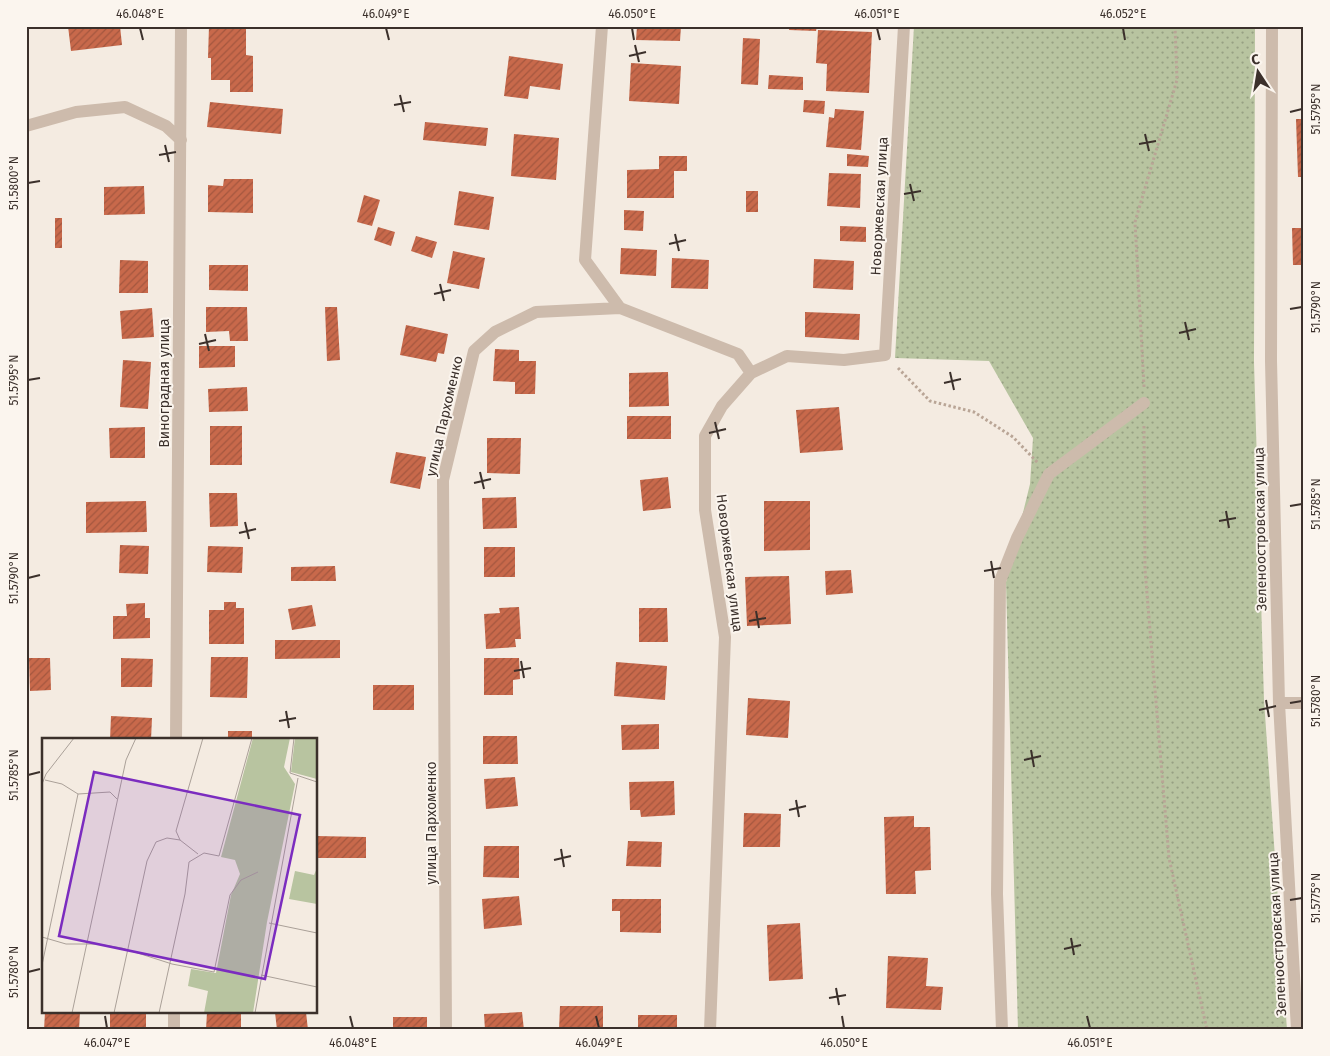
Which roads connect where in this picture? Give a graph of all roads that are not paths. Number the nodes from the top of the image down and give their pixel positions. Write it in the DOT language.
graph roads {
  1 [pos="181,26"];
  2 [pos="602,26"];
  3 [pos="904,26"];
  4 [pos="1272,26"];
  5 [pos="26,126"];
  6 [pos="181,140"];
  7 [pos="620,308"];
  8 [pos="751,373"];
  9 [pos="1144,403"];
  10 [pos="1279,702"];
  11 [pos="1304,702"];
  12 [pos="176,738"];
  13 [pos="174,1014"];
  14 [pos="174,1030"];
  15 [pos="446,1030"];
  16 [pos="710,1030"];
  17 [pos="1002,1030"];
  18 [pos="1297,1030"];
  1 -- 6 [label="street, Виноградная улица"];
  2 -- 7 [label="street"];
  3 -- 8 [label="street, Новоржевская улица"];
  4 -- 10 [label="street, Зеленоостровская улица"];
  5 -- 6 [label="street"];
  6 -- 12 [label="street, Виноградная улица"];
  7 -- 8 [label="street"];
  7 -- 15 [label="street, улица Пархоменко"];
  8 -- 16 [label="street, Новоржевская улица"];
  9 -- 17 [label="street"];
  10 -- 11 [label="street"];
  10 -- 18 [label="street, Зеленоостровская улица"];
  13 -- 14 [label="street"];
}
